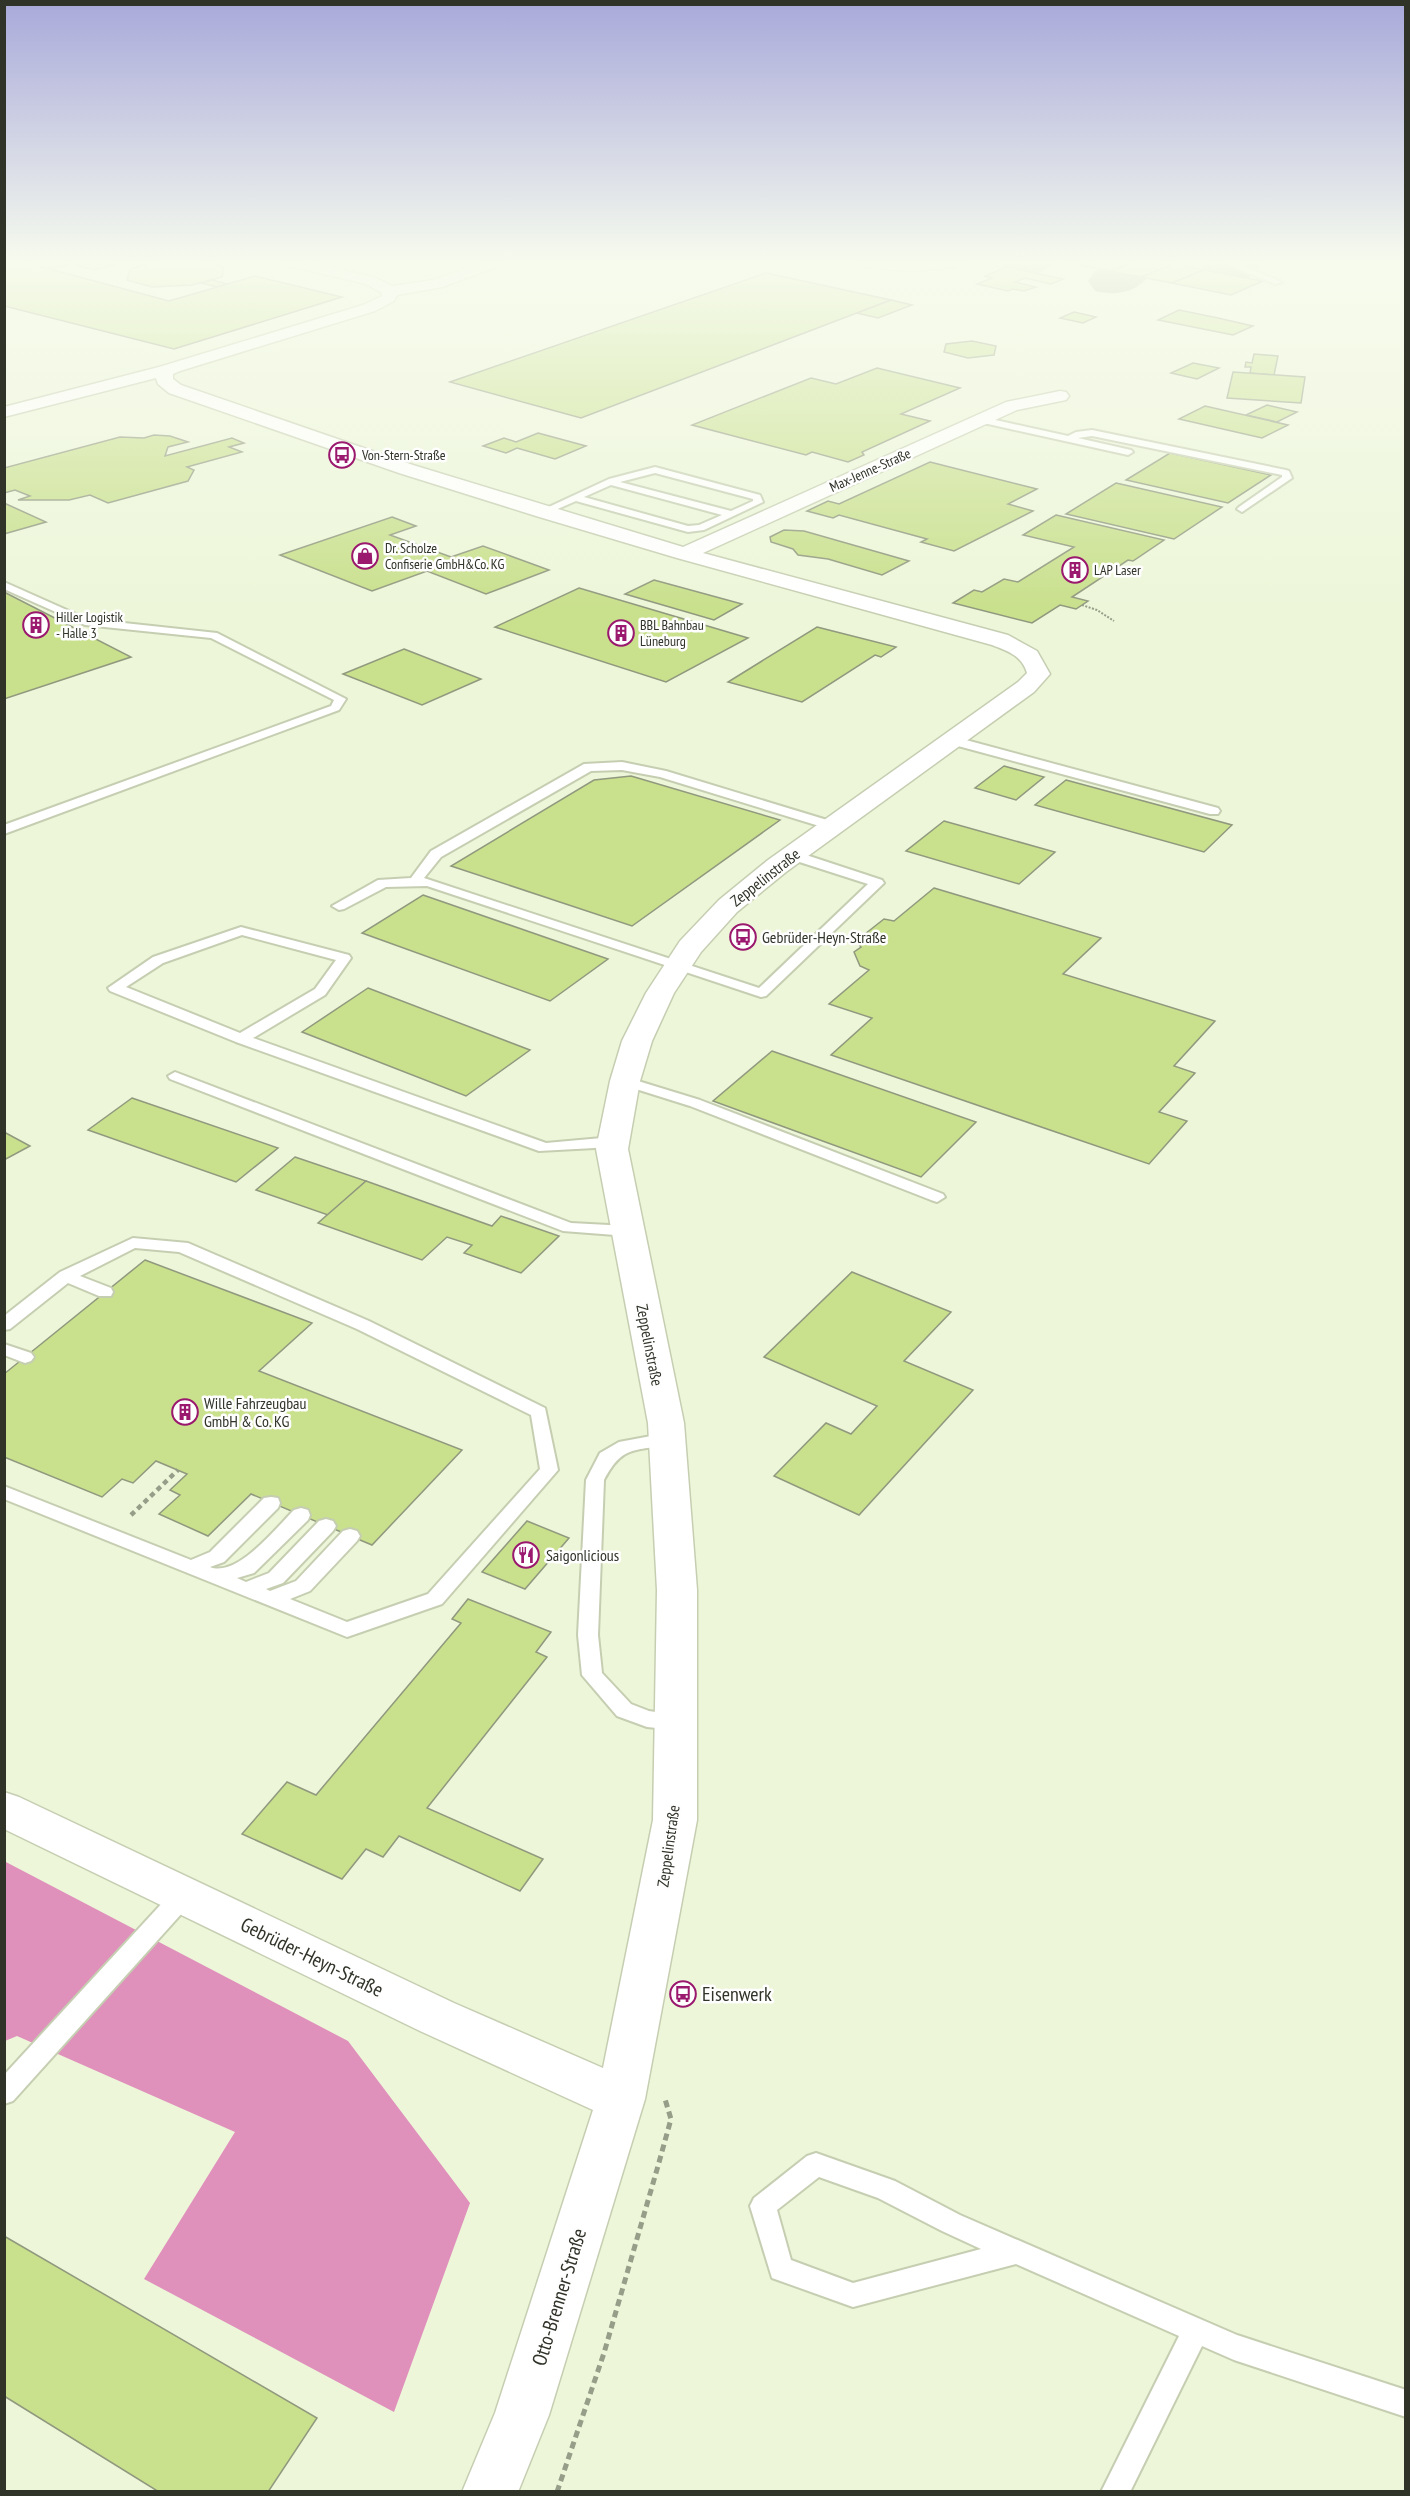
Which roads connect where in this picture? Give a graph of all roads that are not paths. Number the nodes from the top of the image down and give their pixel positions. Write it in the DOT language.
graph roads {
  1 [pos="143,376"];
  2 [pos="164,376"];
  3 [pos="1059,396"];
  4 [pos="4,412"];
  5 [pos="982,420"];
  6 [pos="1070,439"];
  7 [pos="1128,452"];
  8 [pos="614,483"];
  9 [pos="578,498"];
  10 [pos="1242,509"];
  11 [pos="543,512"];
  12 [pos="731,514"];
  13 [pos="684,554"];
  14 [pos="4,585"];
  15 [pos="951,740"];
  16 [pos="1214,811"];
  17 [pos="833,825"];
  18 [pos="4,830"];
  19 [pos="792,855"];
  20 [pos="414,883"];
  21 [pos="339,906"];
  22 [pos="678,965"];
  23 [pos="241,1039"];
  24 [pos="175,1076"];
  25 [pos="625,1081"];
  26 [pos="613,1142"];
  27 [pos="937,1197"];
  28 [pos="628,1232"];
  29 [pos="66,1276"];
  30 [pos="105,1292"];
  31 [pos="4,1325"];
  32 [pos="4,1349"];
  33 [pos="25,1357"];
  34 [pos="667,1439"];
  35 [pos="4,1492"];
  36 [pos="271,1503"];
  37 [pos="301,1515"];
  38 [pos="326,1526"];
  39 [pos="350,1536"];
  40 [pos="191,1567"];
  41 [pos="216,1577"];
  42 [pos="247,1590"];
  43 [pos="271,1599"];
  44 [pos="676,1722"];
  45 [pos="4,1809"];
  46 [pos="184,1895"];
  47 [pos="4,2092"];
  48 [pos="642,2093"];
  49 [pos="1015,2252"];
  50 [pos="1196,2331"];
  51 [pos="1406,2404"];
  52 [pos="490,2492"];
  53 [pos="1115,2492"];
  1 -- 4 [label="street"];
  2 -- 11 [label="street, Zeppelinstraße"];
  3 -- 5 [label="street, Max-Jenne-Straße"];
  5 -- 6 [label="lane"];
  5 -- 13 [label="street, Max-Jenne-Straße"];
  6 -- 7 [label="lane"];
  6 -- 10 [label="lane"];
  8 -- 9 [label="lane"];
  8 -- 12 [label="lane"];
  8 -- 12 [label="lane"];
  9 -- 11 [label="lane"];
  9 -- 12 [label="lane"];
  11 -- 13 [label="street, Zeppelinstraße"];
  13 -- 15 [label="street, Zeppelinstraße"];
  14 -- 18 [label="lane"];
  15 -- 16 [label="lane"];
  15 -- 17 [label="street, Zeppelinstraße"];
  17 -- 19 [label="street, Zeppelinstraße"];
  17 -- 20 [label="lane"];
  19 -- 22 [label="street, Zeppelinstraße"];
  19 -- 22 [label="lane"];
  20 -- 21 [label="lane"];
  20 -- 22 [label="lane"];
  22 -- 25 [label="street, Zeppelinstraße"];
  23 -- 23 [label="lane"];
  23 -- 26 [label="lane"];
  24 -- 28 [label="lane"];
  25 -- 26 [label="street, Zeppelinstraße"];
  25 -- 27 [label="lane"];
  26 -- 28 [label="street, Zeppelinstraße"];
  28 -- 34 [label="street, Zeppelinstraße"];
  29 -- 30 [label="lane"];
  29 -- 31 [label="lane"];
  29 -- 43 [label="lane"];
  32 -- 33 [label="lane"];
  34 -- 44 [label="street, Zeppelinstraße"];
  34 -- 44 [label="lane"];
  35 -- 40 [label="lane"];
  36 -- 40 [label="lane"];
  37 -- 41 [label="lane"];
  38 -- 42 [label="lane"];
  39 -- 43 [label="lane"];
  40 -- 41 [label="lane"];
  41 -- 42 [label="lane"];
  42 -- 43 [label="lane"];
  44 -- 48 [label="street, Zeppelinstraße"];
  45 -- 46 [label="street, Gebrüder-Heyn-Straße"];
  46 -- 47 [label="lane"];
  46 -- 48 [label="street, Gebrüder-Heyn-Straße"];
  48 -- 52 [label="street, Otto-Brenner-Straße"];
  49 -- 49 [label="lane"];
  49 -- 50 [label="lane"];
  50 -- 51 [label="lane"];
  50 -- 53 [label="lane"];
}
